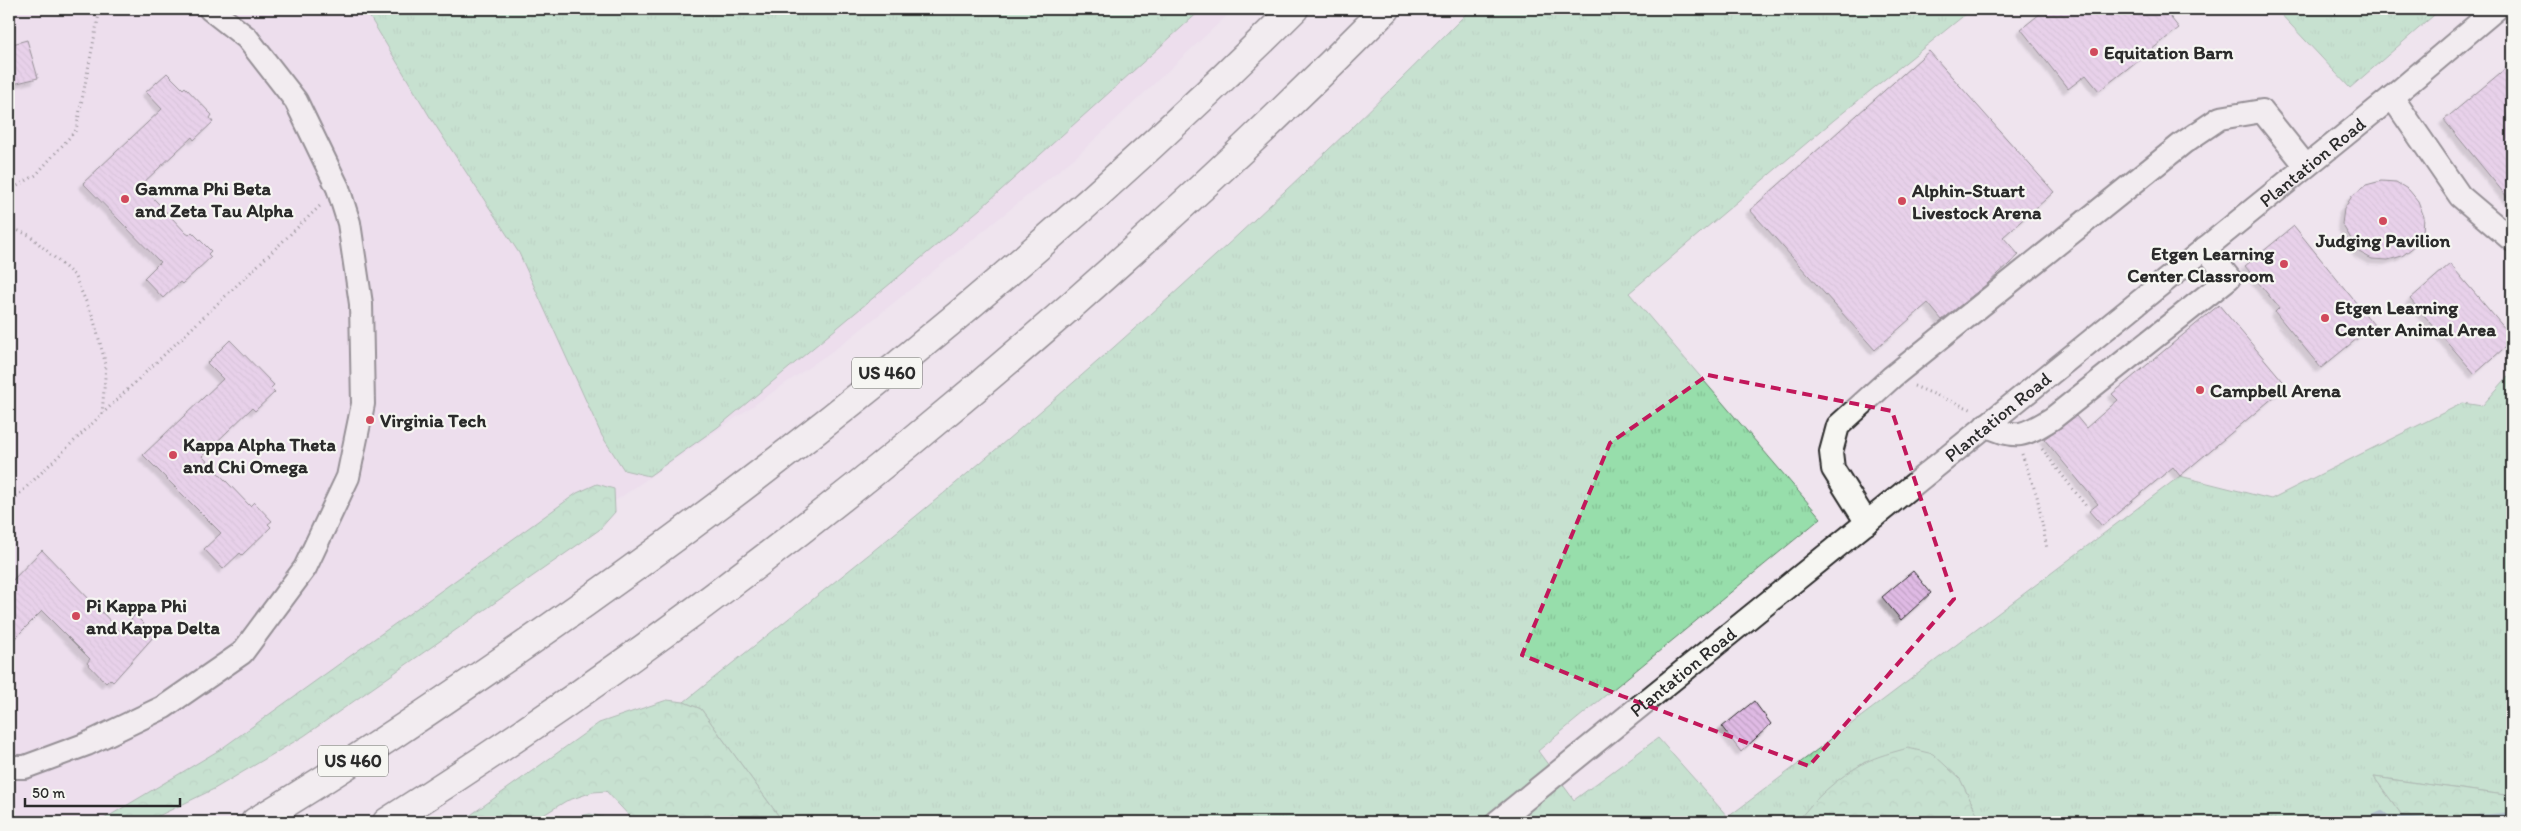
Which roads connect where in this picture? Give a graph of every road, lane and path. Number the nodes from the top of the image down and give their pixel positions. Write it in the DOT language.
graph roads {
  1 [pos="100,9"];
  2 [pos="210,9"];
  3 [pos="1294,9"];
  4 [pos="1386,9"];
  5 [pos="2496,9"];
  6 [pos="2392,97"];
  7 [pos="2306,166"];
  8 [pos="338,188"];
  9 [pos="9,191"];
  10 [pos="9,227"];
  11 [pos="2512,240"];
  12 [pos="2205,248"];
  13 [pos="1892,377"];
  14 [pos="102,414"];
  15 [pos="1984,419"];
  16 [pos="2023,435"];
  17 [pos="9,504"];
  18 [pos="2086,506"];
  19 [pos="1866,524"];
  20 [pos="2048,549"];
  21 [pos="533,725"];
  22 [pos="9,767"];
  23 [pos="255,822"];
  24 [pos="387,822"];
  25 [pos="422,822"];
  26 [pos="1497,822"];
  1 -- 9 [label="path"];
  2 -- 8 [label="street"];
  3 -- 23 [label="highway, US 460"];
  4 -- 21 [label="highway"];
  5 -- 6 [label="street, Plantation Road"];
  6 -- 7 [label="street, Plantation Road"];
  6 -- 11 [label="street"];
  7 -- 12 [label="street, Plantation Road"];
  7 -- 13 [label="street"];
  8 -- 14 [label="path"];
  8 -- 22 [label="street"];
  10 -- 14 [label="path"];
  12 -- 15 [label="street, Plantation Road"];
  12 -- 16 [label="street"];
  13 -- 15 [label="path"];
  13 -- 19 [label="street"];
  14 -- 17 [label="path"];
  15 -- 16 [label="street"];
  15 -- 19 [label="street, Plantation Road"];
  16 -- 18 [label="path"];
  16 -- 20 [label="path"];
  19 -- 26 [label="street, Plantation Road"];
  21 -- 24 [label="highway"];
  21 -- 25 [label="highway"];
}
